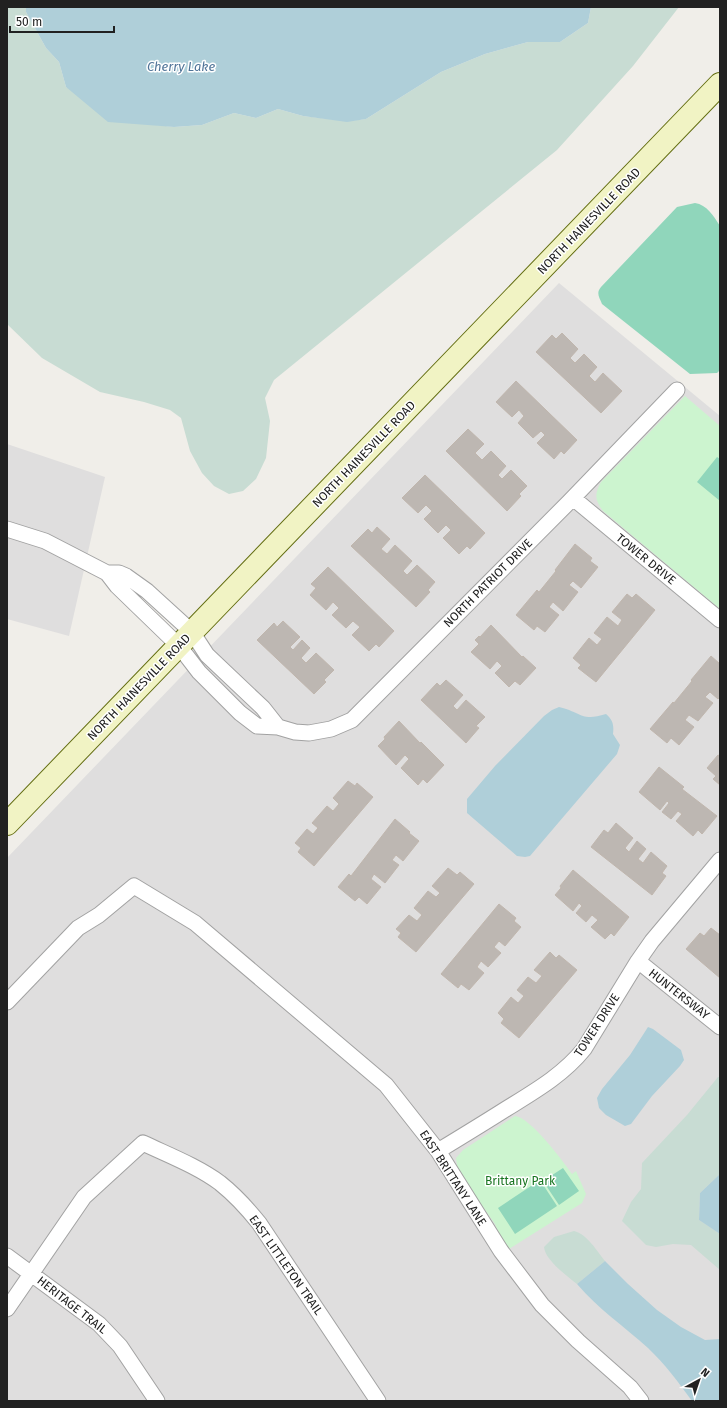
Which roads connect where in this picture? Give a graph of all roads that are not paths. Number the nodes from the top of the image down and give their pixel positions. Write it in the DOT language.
graph roads {
  1 [pos="720,84"];
  2 [pos="677,390"];
  3 [pos="573,498"];
  4 [pos="7,529"];
  5 [pos="720,620"];
  6 [pos="186,639"];
  7 [pos="7,824"];
  8 [pos="720,860"];
  9 [pos="638,961"];
  10 [pos="7,1002"];
  11 [pos="720,1026"];
  12 [pos="438,1151"];
  13 [pos="7,1256"];
  14 [pos="32,1273"];
  15 [pos="7,1309"];
  16 [pos="157,1401"];
  17 [pos="378,1401"];
  18 [pos="641,1401"];
  1 -- 6 [label="main road, NORTH HAINESVILLE ROAD"];
  2 -- 3 [label="street, NORTH PATRIOT DRIVE"];
  3 -- 5 [label="street, TOWER DRIVE"];
  3 -- 6 [label="street, NORTH PATRIOT DRIVE"];
  4 -- 6 [label="street, NORTH PATRIOT DRIVE"];
  6 -- 7 [label="main road, NORTH HAINESVILLE ROAD"];
  8 -- 9 [label="street, TOWER DRIVE"];
  9 -- 11 [label="street, HUNTERSWAY"];
  9 -- 12 [label="street, TOWER DRIVE"];
  10 -- 12 [label="street, EAST BRITTANY LANE"];
  12 -- 18 [label="street, EAST BRITTANY LANE"];
  13 -- 14 [label="street, HERITAGE TRAIL"];
  14 -- 15 [label="street"];
  14 -- 16 [label="street, HERITAGE TRAIL"];
  14 -- 17 [label="street, EAST LITTLETON TRAIL"];
}
